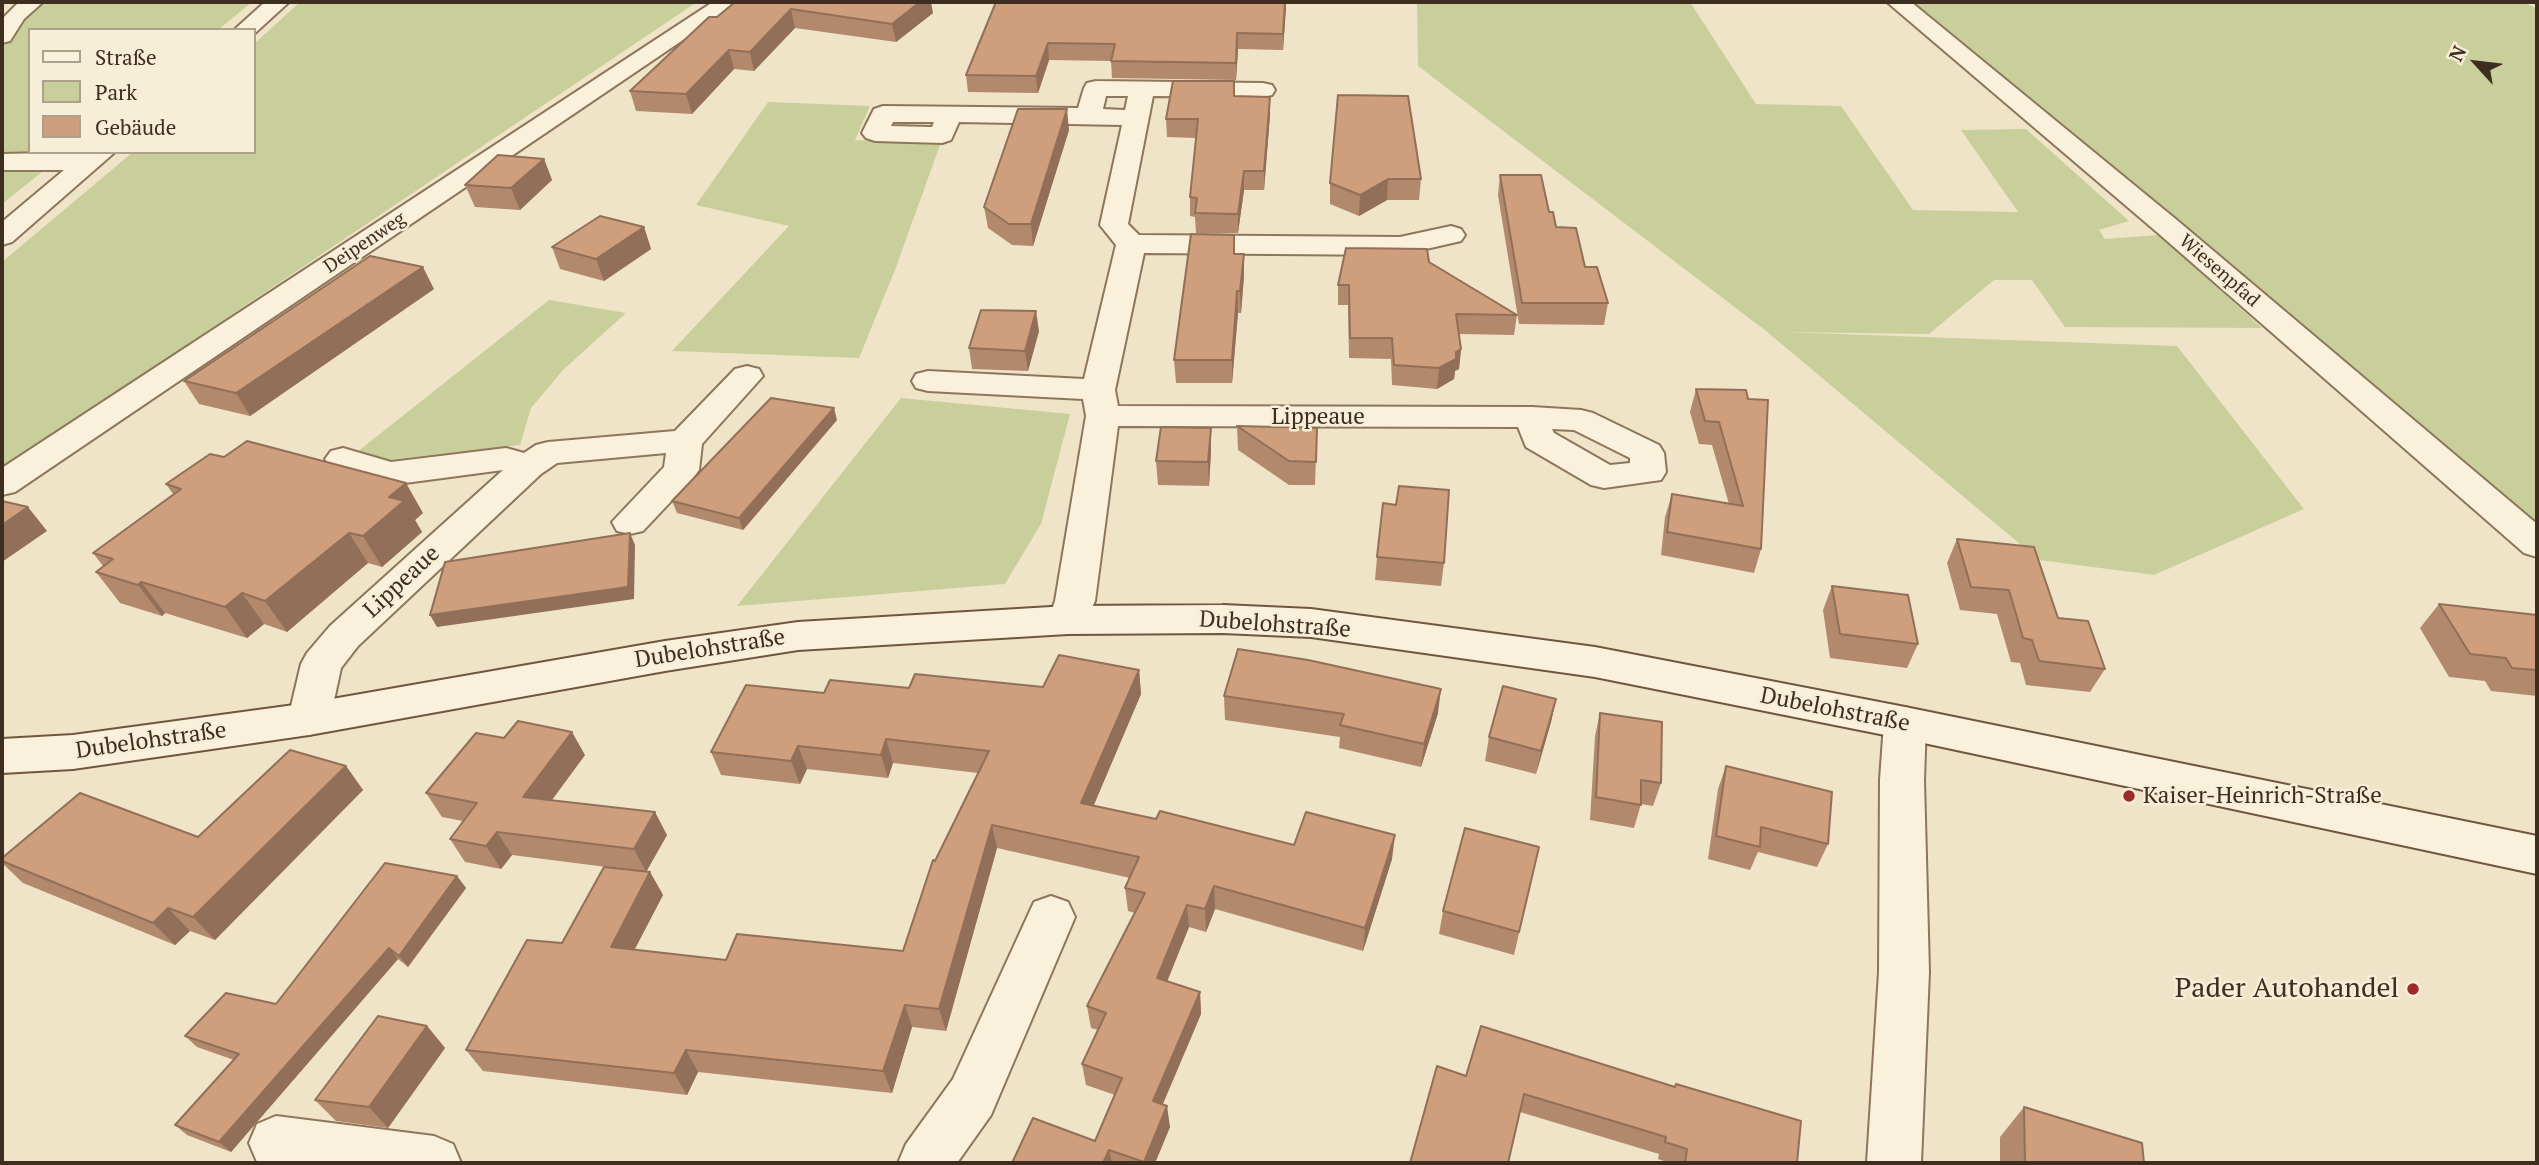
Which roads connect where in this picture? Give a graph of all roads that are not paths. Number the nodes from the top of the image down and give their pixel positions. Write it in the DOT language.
graph roads {
  1 [pos="32,2"];
  2 [pos="278,2"];
  3 [pos="728,2"];
  4 [pos="1898,2"];
  5 [pos="247,28"];
  6 [pos="2,37"];
  7 [pos="28,37"];
  8 [pos="1263,90"];
  9 [pos="1139,103"];
  10 [pos="949,115"];
  11 [pos="97,157"];
  12 [pos="2,162"];
  13 [pos="1451,235"];
  14 [pos="2,236"];
  15 [pos="1131,244"];
  16 [pos="747,376"];
  17 [pos="928,382"];
  18 [pos="1101,403"];
  19 [pos="1532,417"];
  20 [pos="685,441"];
  21 [pos="343,459"];
  22 [pos="529,466"];
  23 [pos="2,484"];
  24 [pos="630,522"];
  25 [pos="2537,544"];
  26 [pos="1068,620"];
  27 [pos="309,719"];
  28 [pos="1905,723"];
  29 [pos="2,756"];
  30 [pos="2537,855"];
  31 [pos="1051,917"];
  32 [pos="276,1143"];
  33 [pos="434,1163"];
  34 [pos="925,1163"];
  35 [pos="1894,1163"];
  1 -- 6 [label="street"];
  2 -- 5 [label="street"];
  3 -- 23 [label="street, Deipenweg"];
  4 -- 25 [label="street, Wiesenpfad"];
  6 -- 7 [label="street"];
  8 -- 9 [label="street"];
  9 -- 10 [label="street"];
  9 -- 15 [label="street"];
  11 -- 12 [label="street"];
  11 -- 14 [label="street"];
  13 -- 15 [label="street"];
  15 -- 18 [label="street"];
  16 -- 20 [label="street"];
  17 -- 18 [label="street, Lippeaue"];
  18 -- 19 [label="street, Lippeaue"];
  18 -- 26 [label="street"];
  20 -- 22 [label="street, Lippeaue"];
  20 -- 24 [label="street"];
  21 -- 22 [label="street"];
  22 -- 27 [label="street, Lippeaue"];
  26 -- 27 [label="street, Dubelohstraße"];
  26 -- 28 [label="street, Dubelohstraße"];
  27 -- 29 [label="street, Dubelohstraße"];
  28 -- 30 [label="street, Dubelohstraße"];
  28 -- 35 [label="street"];
  31 -- 34 [label="street"];
  32 -- 33 [label="street"];
}
